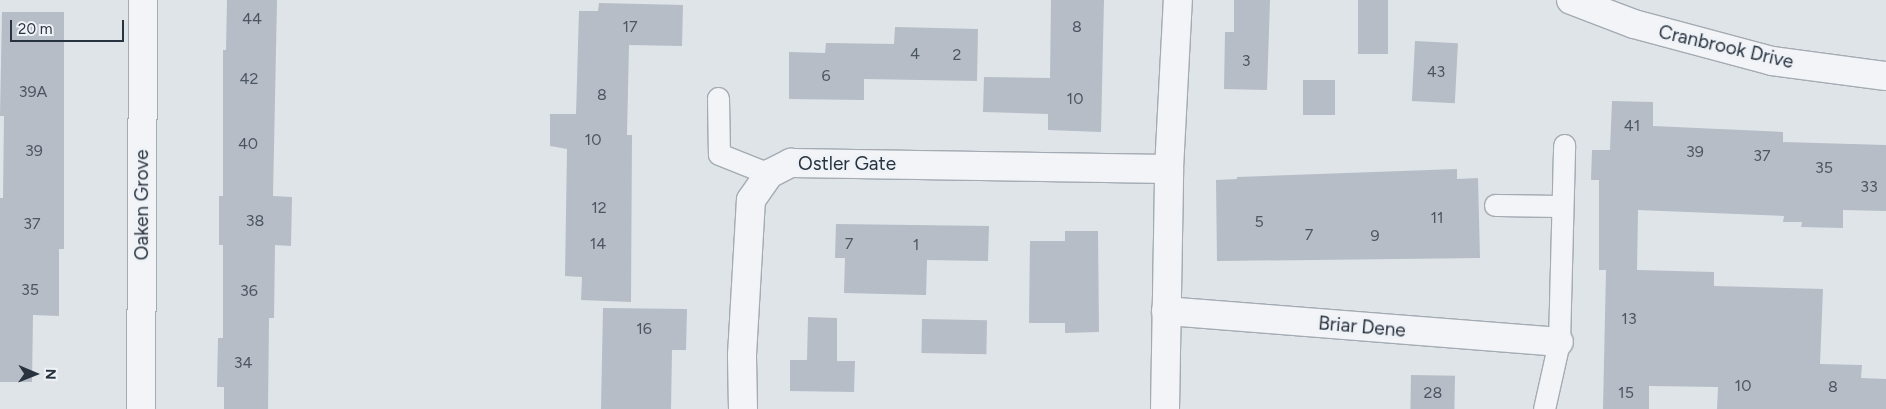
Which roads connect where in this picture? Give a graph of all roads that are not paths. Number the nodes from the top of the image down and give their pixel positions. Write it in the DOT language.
graph roads {
  1 [pos="143,0"];
  2 [pos="1178,0"];
  3 [pos="1571,0"];
  4 [pos="1886,76"];
  5 [pos="718,98"];
  6 [pos="1564,145"];
  7 [pos="1169,169"];
  8 [pos="769,174"];
  9 [pos="1495,206"];
  10 [pos="1562,206"];
  11 [pos="1166,311"];
  12 [pos="1559,342"];
  13 [pos="141,409"];
  14 [pos="743,409"];
  15 [pos="1165,409"];
  16 [pos="1544,409"];
  1 -- 13 [label="street, Oaken Grove"];
  2 -- 7 [label="street"];
  3 -- 4 [label="street, Cranbrook Drive"];
  5 -- 8 [label="lane"];
  6 -- 10 [label="lane"];
  7 -- 8 [label="street, Ostler Gate"];
  7 -- 11 [label="street"];
  8 -- 14 [label="street, Ostler Gate"];
  9 -- 10 [label="lane"];
  10 -- 12 [label="lane"];
  11 -- 12 [label="street, Briar Dene"];
  11 -- 15 [label="street"];
  12 -- 16 [label="lane"];
}
